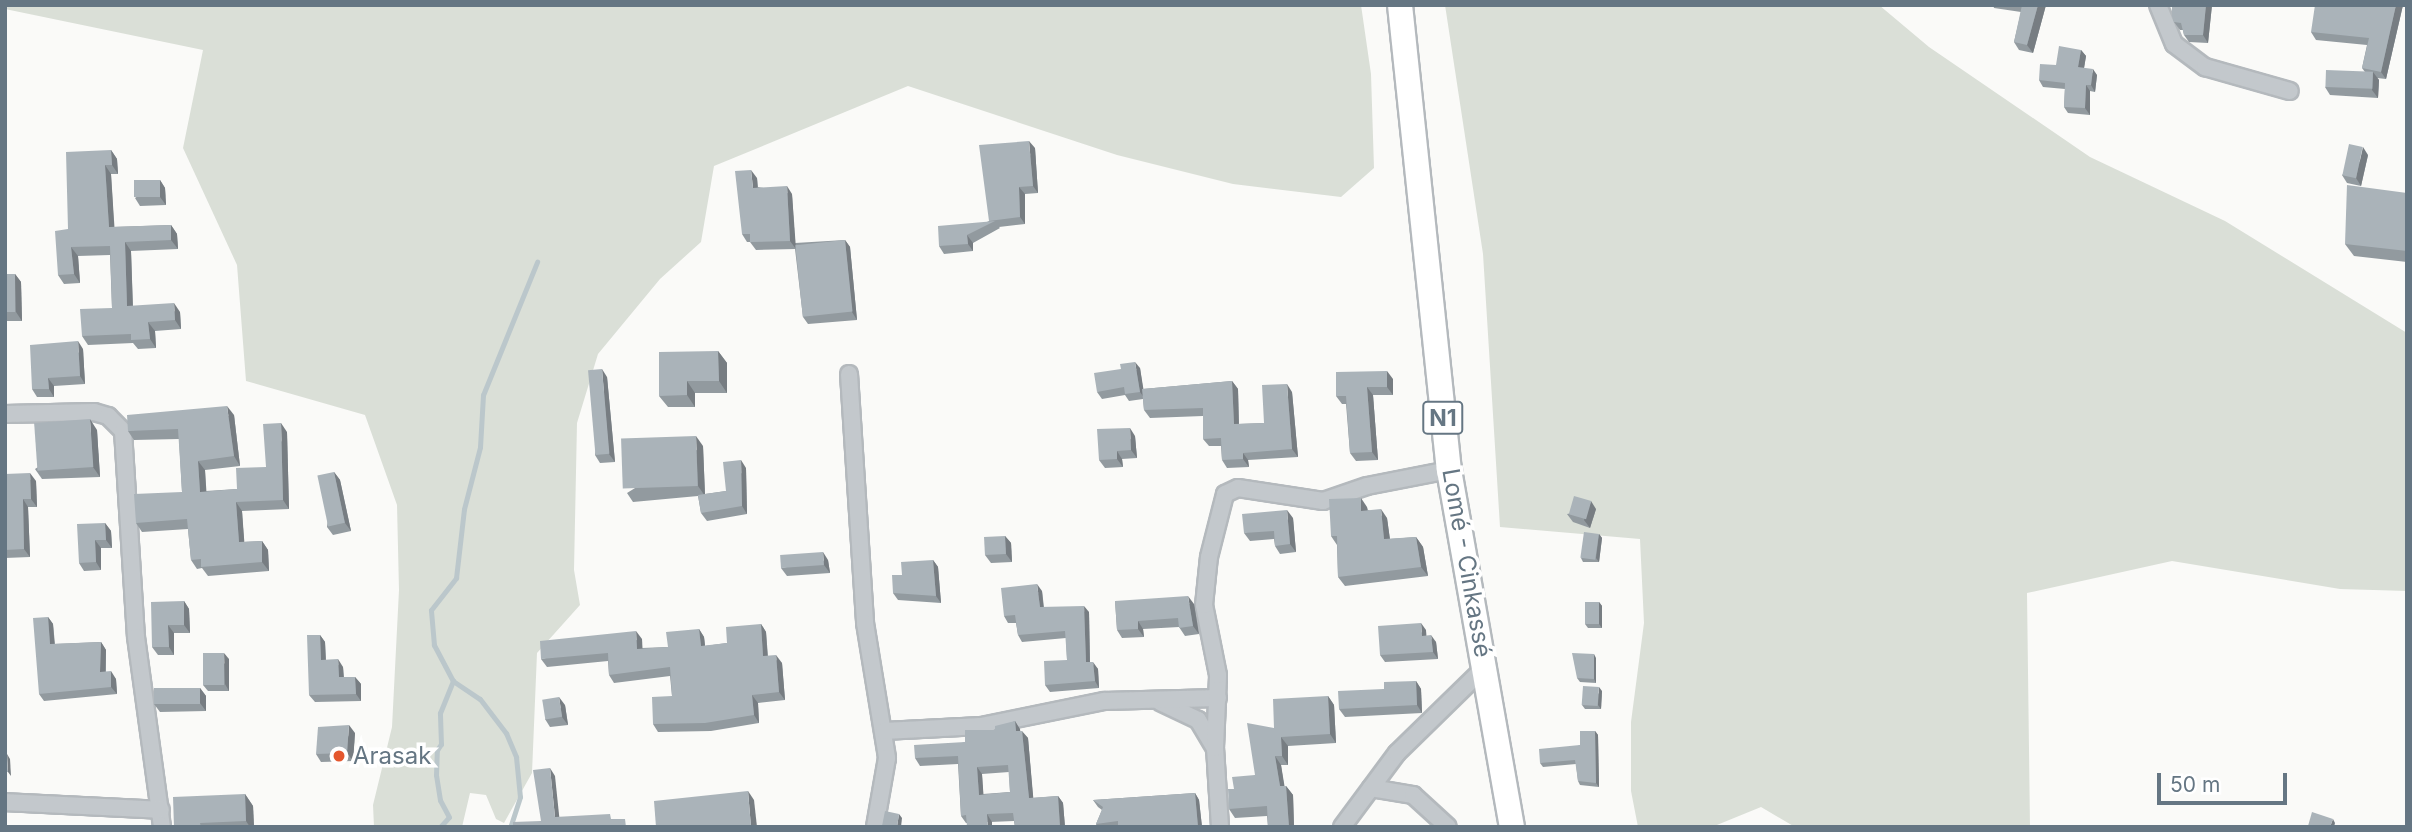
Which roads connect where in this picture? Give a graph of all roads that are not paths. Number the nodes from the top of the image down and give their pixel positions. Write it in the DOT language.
graph roads {
  1 [pos="1400,5"];
  2 [pos="2158,5"];
  3 [pos="2290,91"];
  4 [pos="849,374"];
  5 [pos="5,414"];
  6 [pos="1449,470"];
  7 [pos="1486,666"];
  8 [pos="1219,698"];
  9 [pos="1153,699"];
  10 [pos="884,732"];
  11 [pos="1215,748"];
  12 [pos="1371,788"];
  13 [pos="5,802"];
  14 [pos="161,818"];
  15 [pos="875,827"];
  16 [pos="1220,827"];
  17 [pos="1342,827"];
  18 [pos="1448,827"];
  19 [pos="1512,827"];
  1 -- 6 [label="highway, Lomé - Cinkassé / N1"];
  2 -- 3 [label="street"];
  4 -- 10 [label="street"];
  5 -- 14 [label="street"];
  6 -- 7 [label="highway, Lomé - Cinkassé / N1"];
  6 -- 8 [label="street"];
  7 -- 12 [label="street"];
  7 -- 19 [label="highway, Lomé - Cinkassé / N1"];
  8 -- 9 [label="street"];
  8 -- 11 [label="street"];
  9 -- 10 [label="street"];
  9 -- 11 [label="street"];
  10 -- 15 [label="street"];
  11 -- 16 [label="street"];
  12 -- 17 [label="street"];
  12 -- 18 [label="street"];
  13 -- 14 [label="street"];
}
